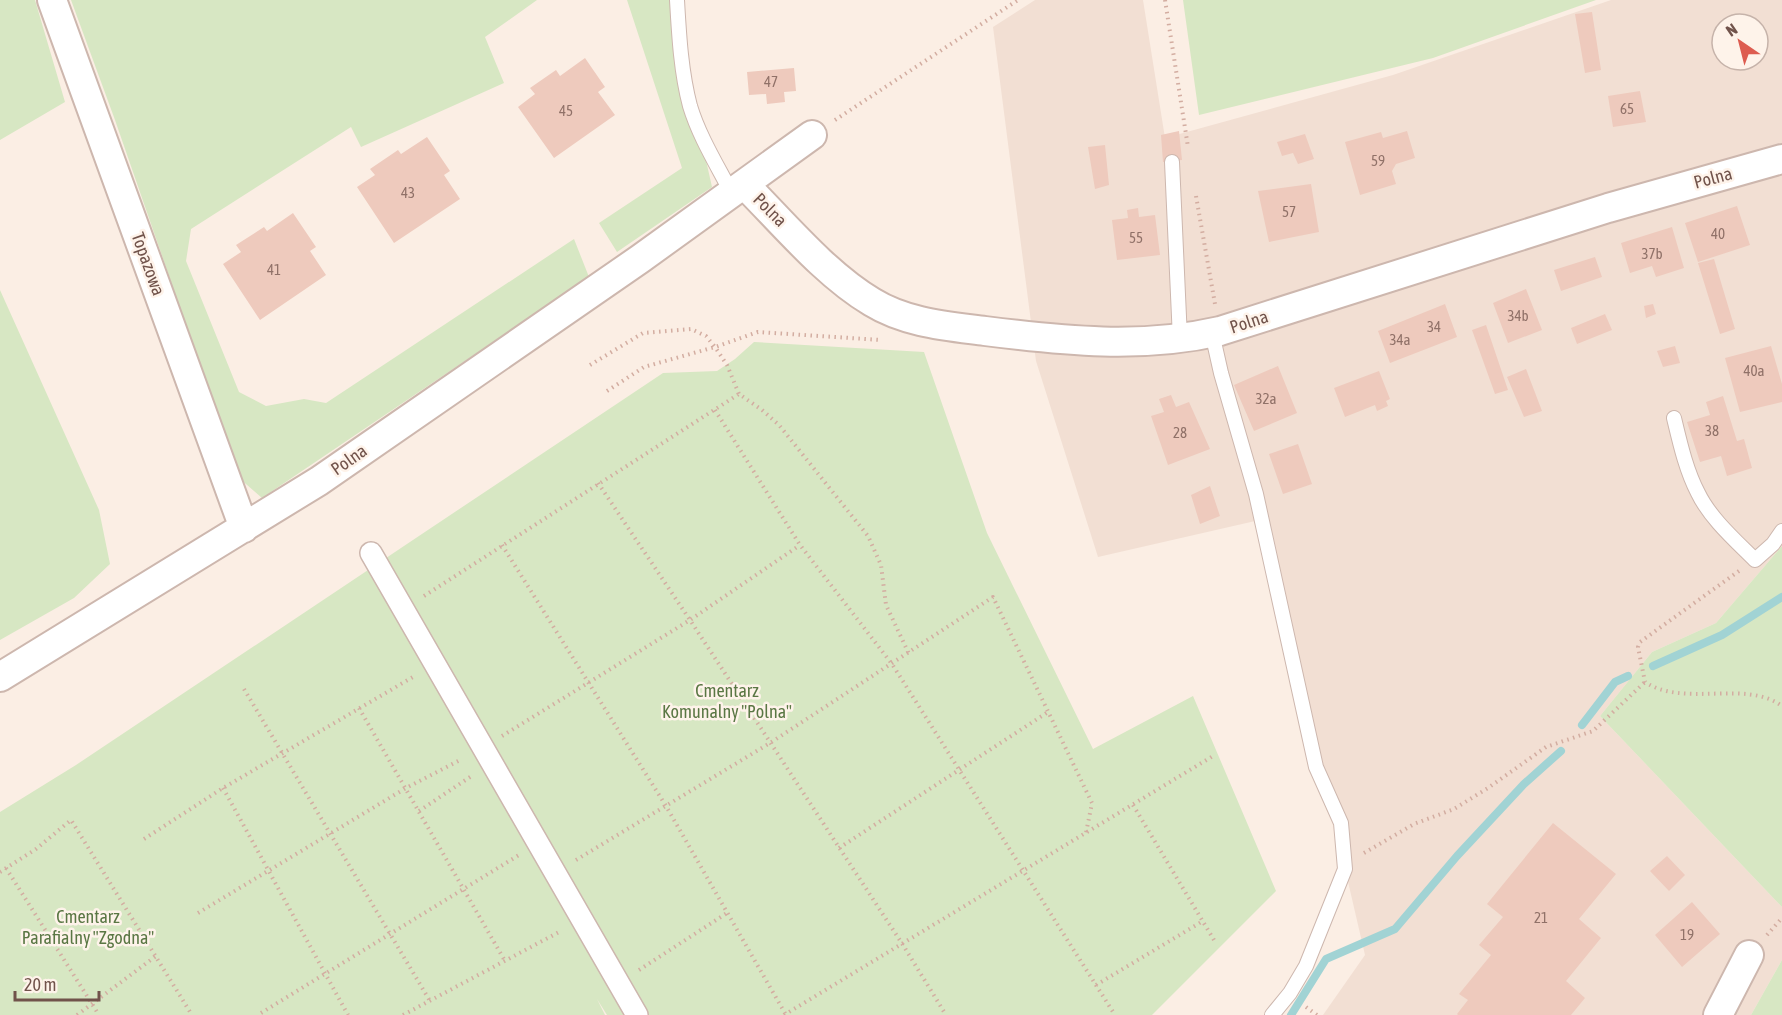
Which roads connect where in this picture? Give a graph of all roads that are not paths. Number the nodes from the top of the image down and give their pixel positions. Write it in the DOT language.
graph roads {
  1 [pos="52,0"];
  2 [pos="677,0"];
  3 [pos="812,135"];
  4 [pos="1782,159"];
  5 [pos="1172,162"];
  6 [pos="738,189"];
  7 [pos="1212,333"];
  8 [pos="1180,339"];
  9 [pos="1674,418"];
  10 [pos="244,528"];
  11 [pos="1782,531"];
  12 [pos="371,553"];
  13 [pos="0,677"];
  14 [pos="1749,955"];
  15 [pos="637,1015"];
  16 [pos="1272,1015"];
  17 [pos="1718,1015"];
  1 -- 10 [label="street, Topazowa"];
  2 -- 6 [label="lane"];
  3 -- 6 [label="street, Polna"];
  4 -- 7 [label="street, Polna"];
  5 -- 8 [label="lane"];
  6 -- 8 [label="street, Polna"];
  6 -- 10 [label="street, Polna"];
  7 -- 8 [label="street, Polna"];
  7 -- 16 [label="lane"];
  9 -- 11 [label="lane"];
  10 -- 13 [label="street, Polna"];
  12 -- 15 [label="street"];
  14 -- 17 [label="street"];
}
